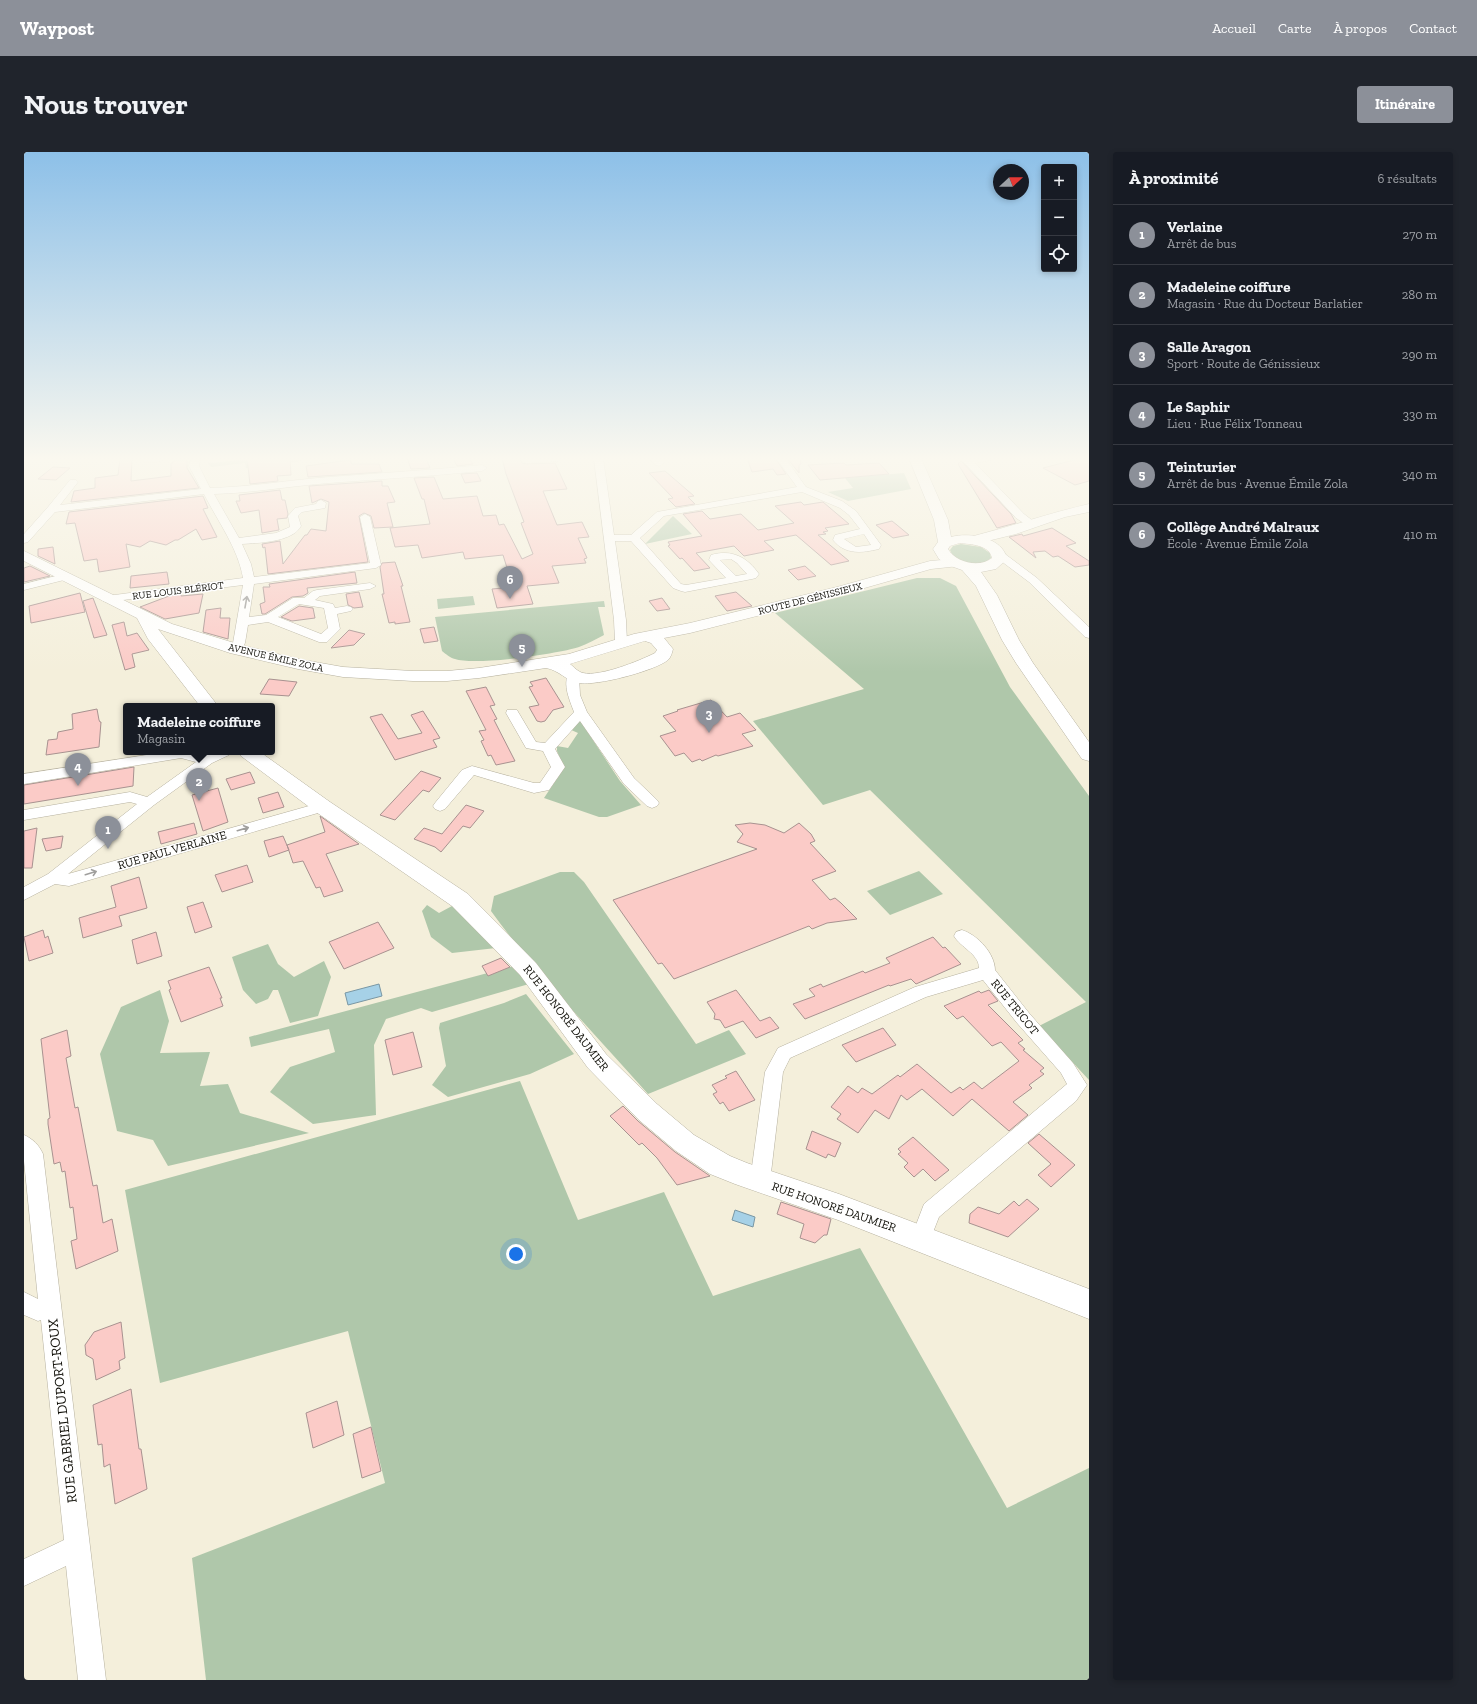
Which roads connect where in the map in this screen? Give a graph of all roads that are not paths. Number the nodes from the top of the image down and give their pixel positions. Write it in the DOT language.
graph roads {
  1 [pos="34,529"];
  2 [pos="229,529"];
  3 [pos="294,529"];
  4 [pos="368,529"];
  5 [pos="608,529"];
  6 [pos="644,529"];
  7 [pos="942,529"];
  8 [pos="951,529"];
  9 [pos="1016,529"];
  10 [pos="1011,531"];
  11 [pos="609,538"];
  12 [pos="634,538"];
  13 [pos="24,540"];
  14 [pos="971,540"];
  15 [pos="236,542"];
  16 [pos="943,548"];
  17 [pos="24,555"];
  18 [pos="995,558"];
  19 [pos="930,565"];
  20 [pos="961,565"];
  21 [pos="64,576"];
  22 [pos="734,580"];
  23 [pos="249,581"];
  24 [pos="370,586"];
  25 [pos="24,587"];
  26 [pos="991,597"];
  27 [pos="107,598"];
  28 [pos="306,602"];
  29 [pos="347,609"];
  30 [pos="330,612"];
  31 [pos="269,618"];
  32 [pos="620,620"];
  33 [pos="242,622"];
  34 [pos="164,631"];
  35 [pos="1089,634"];
  36 [pos="650,639"];
  37 [pos="621,642"];
  38 [pos="236,649"];
  39 [pos="575,671"];
  40 [pos="206,703"];
  41 [pos="579,707"];
  42 [pos="512,712"];
  43 [pos="548,748"];
  44 [pos="175,755"];
  45 [pos="185,755"];
  46 [pos="218,755"];
  47 [pos="252,755"];
  48 [pos="1089,755"];
  49 [pos="207,760"];
  50 [pos="24,779"];
  51 [pos="149,802"];
  52 [pos="652,803"];
  53 [pos="440,806"];
  54 [pos="323,807"];
  55 [pos="24,815"];
  56 [pos="53,878"];
  57 [pos="24,894"];
  58 [pos="962,936"];
  59 [pos="987,972"];
  60 [pos="24,1144"];
  61 [pos="760,1181"];
  62 [pos="921,1238"];
  63 [pos="24,1303"];
  64 [pos="1089,1304"];
  65 [pos="50,1308"];
  66 [pos="77,1547"];
  67 [pos="24,1573"];
  68 [pos="92,1680"];
  1 -- 13 [label="street"];
  2 -- 15 [label="street"];
  3 -- 15 [label="street"];
  4 -- 23 [label="street, RUE LOUIS BLÉRIOT"];
  5 -- 11 [label="street"];
  6 -- 12 [label="street"];
  7 -- 16 [label="main road"];
  8 -- 14 [label="main road"];
  9 -- 10 [label="main road"];
  10 -- 14 [label="main road"];
  10 -- 18 [label="main road"];
  11 -- 12 [label="street"];
  11 -- 32 [label="street"];
  12 -- 22 [label="street"];
  14 -- 16 [label="main road"];
  14 -- 18 [label="main road"];
  15 -- 23 [label="street"];
  16 -- 19 [label="main road"];
  16 -- 20 [label="main road"];
  17 -- 21 [label="main road"];
  18 -- 20 [label="main road, ROUTE DE GÉNISSIEUX"];
  18 -- 26 [label="main road"];
  18 -- 35 [label="street"];
  19 -- 20 [label="main road, ROUTE DE GÉNISSIEUX"];
  19 -- 36 [label="main road, ROUTE DE GÉNISSIEUX"];
  20 -- 26 [label="main road"];
  21 -- 25 [label="street"];
  21 -- 27 [label="main road"];
  23 -- 27 [label="street, RUE LOUIS BLÉRIOT"];
  33 -- 23 [label="street, one-way"];
  24 -- 28 [label="street"];
  26 -- 48 [label="main road"];
  27 -- 34 [label="main road"];
  28 -- 30 [label="street"];
  28 -- 31 [label="street"];
  29 -- 30 [label="street"];
  30 -- 31 [label="street"];
  31 -- 33 [label="street"];
  32 -- 36 [label="street"];
  32 -- 37 [label="street"];
  33 -- 38 [label="street"];
  34 -- 38 [label="main road, AVENUE ÉMILE ZOLA"];
  34 -- 40 [label="main road"];
  36 -- 37 [label="main road, ROUTE DE GÉNISSIEUX"];
  36 -- 39 [label="main road"];
  37 -- 39 [label="main road, ROUTE DE GÉNISSIEUX"];
  38 -- 39 [label="main road, AVENUE ÉMILE ZOLA"];
  39 -- 41 [label="street"];
  41 -- 43 [label="street"];
  41 -- 52 [label="street"];
  42 -- 43 [label="street"];
  43 -- 53 [label="street"];
  44 -- 50 [label="street"];
  45 -- 49 [label="street"];
  46 -- 49 [label="street"];
  47 -- 54 [label="main road, RUE HONORÉ DAUMIER"];
  49 -- 51 [label="street"];
  51 -- 55 [label="street"];
  51 -- 56 [label="street"];
  56 -- 54 [label="street, RUE PAUL VERLAINE, one-way"];
  54 -- 61 [label="main road, RUE HONORÉ DAUMIER"];
  56 -- 57 [label="street"];
  58 -- 59 [label="street"];
  59 -- 61 [label="street, RUE TRICOT"];
  59 -- 62 [label="street, RUE TRICOT"];
  60 -- 65 [label="street, RUE GABRIEL DUPORT-ROUX"];
  61 -- 62 [label="main road, RUE HONORÉ DAUMIER"];
  62 -- 64 [label="main road, RUE HONORÉ DAUMIER"];
  63 -- 65 [label="street"];
  65 -- 66 [label="street, RUE GABRIEL DUPORT-ROUX"];
  66 -- 67 [label="street"];
  66 -- 68 [label="street, RUE GABRIEL DUPORT-ROUX"];
}
